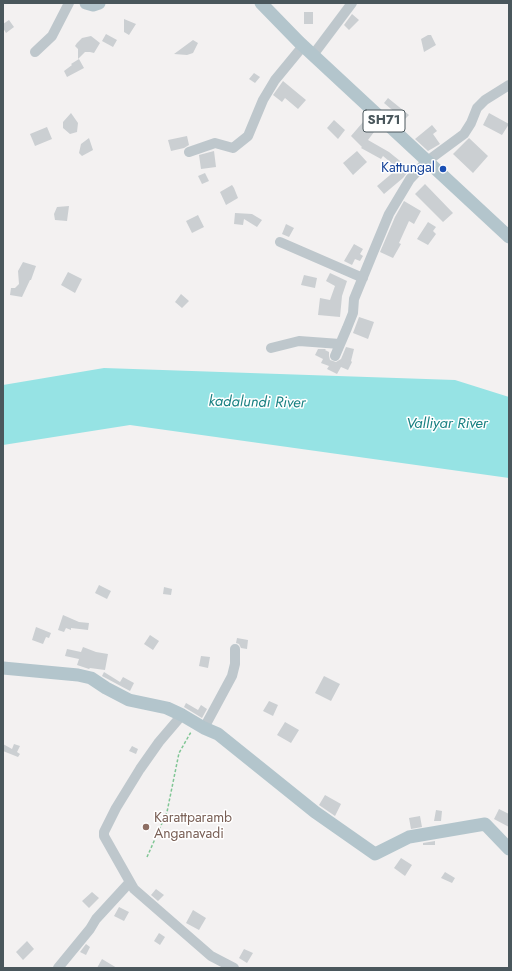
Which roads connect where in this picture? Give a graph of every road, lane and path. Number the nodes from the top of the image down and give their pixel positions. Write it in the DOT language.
graph roads {
  1 [pos="69,3"];
  2 [pos="86,3"];
  3 [pos="99,3"];
  4 [pos="262,3"];
  5 [pos="352,3"];
  6 [pos="303,46"];
  7 [pos="35,52"];
  8 [pos="313,55"];
  9 [pos="509,85"];
  10 [pos="189,152"];
  11 [pos="426,162"];
  12 [pos="509,237"];
  13 [pos="280,242"];
  14 [pos="363,278"];
  15 [pos="340,344"];
  16 [pos="271,348"];
  17 [pos="335,356"];
  18 [pos="234,649"];
  19 [pos="3,668"];
  20 [pos="182,715"];
  21 [pos="200,726"];
  22 [pos="509,849"];
  23 [pos="147,857"];
  24 [pos="130,882"];
  25 [pos="58,968"];
  26 [pos="234,968"];
  1 -- 7 [label="street"];
  2 -- 3 [label="main road"];
  4 -- 6 [label="main road, SH71"];
  5 -- 8 [label="street"];
  6 -- 8 [label="main road, SH71"];
  6 -- 10 [label="street"];
  8 -- 11 [label="main road, SH71"];
  9 -- 11 [label="street"];
  11 -- 12 [label="main road, SH71"];
  11 -- 14 [label="street"];
  13 -- 14 [label="street"];
  14 -- 15 [label="street"];
  15 -- 16 [label="street"];
  15 -- 17 [label="street"];
  18 -- 21 [label="street"];
  19 -- 20 [label="main road"];
  20 -- 21 [label="main road"];
  20 -- 24 [label="street"];
  21 -- 22 [label="main road"];
  21 -- 23 [label="path"];
  24 -- 25 [label="street"];
  24 -- 26 [label="street"];
}
